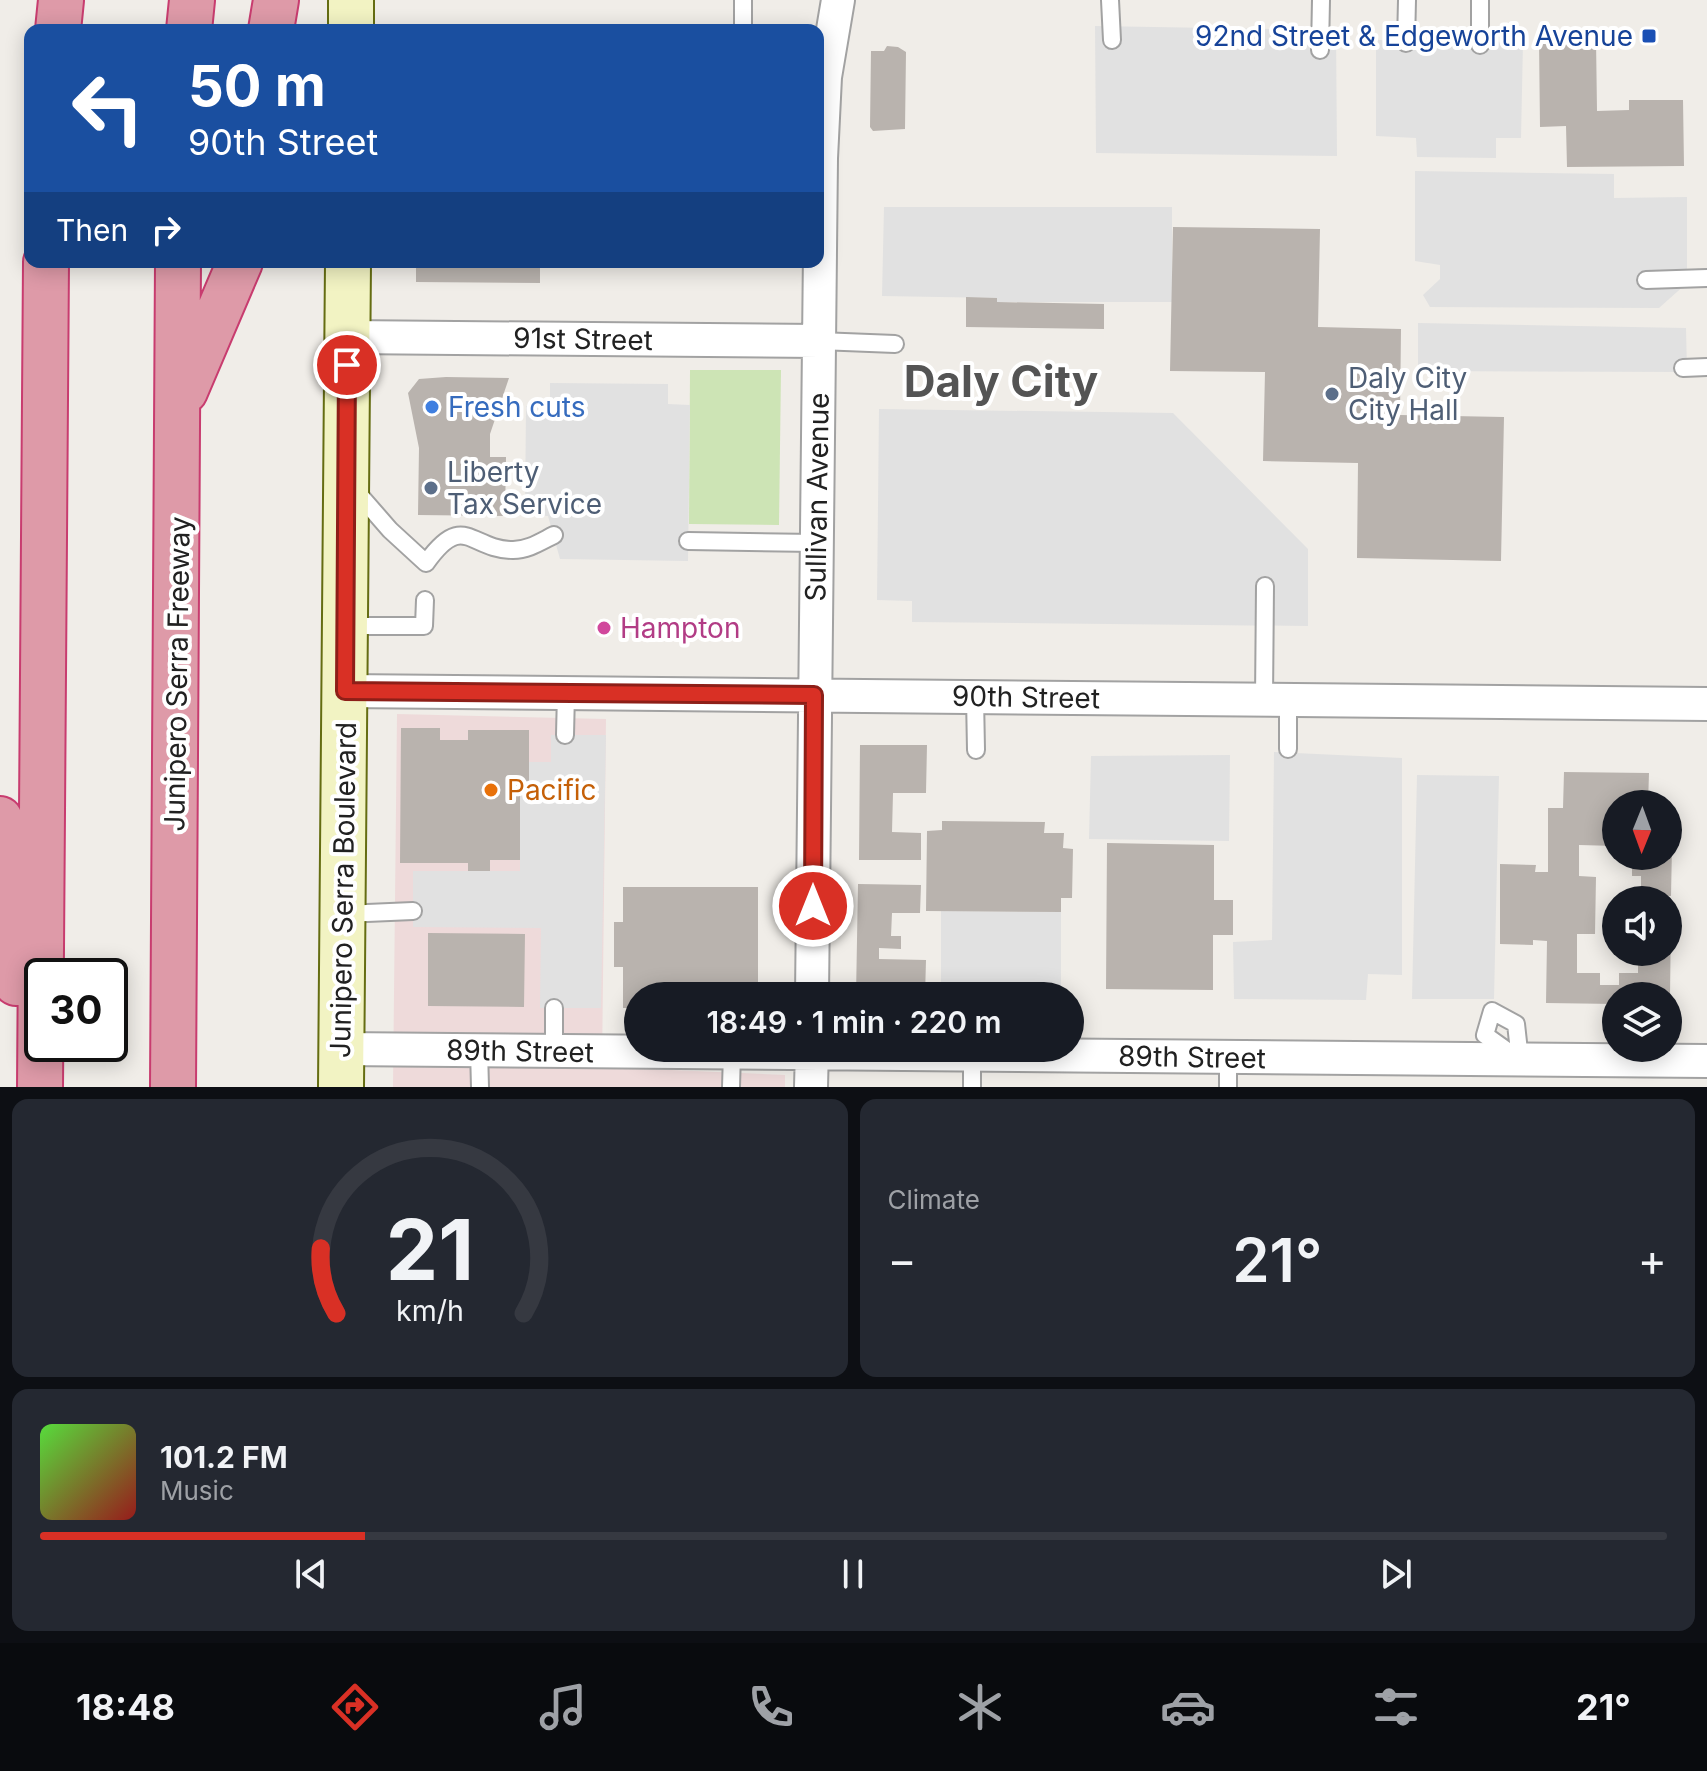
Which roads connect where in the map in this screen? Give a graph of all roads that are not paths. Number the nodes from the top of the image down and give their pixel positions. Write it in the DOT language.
graph roads {
  1 [pos="61,0"];
  2 [pos="192,0"];
  3 [pos="276,0"];
  4 [pos="351,0"];
  5 [pos="743,0"];
  6 [pos="838,0"];
  7 [pos="1110,0"];
  8 [pos="1321,0"];
  9 [pos="1407,0"];
  10 [pos="1480,0"];
  11 [pos="59,24"];
  12 [pos="190,24"];
  13 [pos="272,24"];
  14 [pos="351,24"];
  15 [pos="743,24"];
  16 [pos="1112,40"];
  17 [pos="1406,43"];
  18 [pos="1480,45"];
  19 [pos="1320,50"];
  20 [pos="824,102"];
  21 [pos="46,268"];
  22 [pos="178,268"];
  23 [pos="237,268"];
  24 [pos="348,268"];
  25 [pos="820,268"];
  26 [pos="1707,278"];
  27 [pos="1646,280"];
  28 [pos="347,337"];
  29 [pos="819,341"];
  30 [pos="895,344"];
  31 [pos="1707,367"];
  32 [pos="1683,368"];
  33 [pos="180,405"];
  34 [pos="346,480"];
  35 [pos="554,535"];
  36 [pos="688,541"];
  37 [pos="816,543"];
  38 [pos="1265,586"];
  39 [pos="425,600"];
  40 [pos="345,626"];
  41 [pos="345,691"];
  42 [pos="566,693"];
  43 [pos="814,695"];
  44 [pos="975,697"];
  45 [pos="1276,700"];
  46 [pos="1707,704"];
  47 [pos="565,735"];
  48 [pos="1288,749"];
  49 [pos="976,750"];
  50 [pos="0,819"];
  51 [pos="413,911"];
  52 [pos="342,914"];
  53 [pos="812,982"];
  54 [pos="554,1008"];
  55 [pos="479,1050"];
  56 [pos="554,1051"];
  57 [pos="624,1052"];
  58 [pos="1084,1061"];
  59 [pos="1707,1061"];
  60 [pos="732,1062"];
  61 [pos="812,1062"];
  62 [pos="984,1062"];
  63 [pos="341,1068"];
  64 [pos="1228,1072"];
  65 [pos="26,1087"];
  66 [pos="40,1087"];
  67 [pos="173,1087"];
  68 [pos="480,1087"];
  69 [pos="731,1087"];
  70 [pos="811,1087"];
  71 [pos="972,1087"];
  1 -- 11 [label="highway"];
  2 -- 12 [label="highway"];
  3 -- 13 [label="highway"];
  4 -- 14 [label="main road"];
  5 -- 15 [label="lane"];
  6 -- 20 [label="street, Sullivan Avenue"];
  7 -- 16 [label="lane"];
  8 -- 19 [label="lane"];
  9 -- 17 [label="lane"];
  10 -- 18 [label="lane"];
  21 -- 66 [label="highway"];
  22 -- 33 [label="highway, Junipero Serra Freeway"];
  23 -- 33 [label="highway"];
  24 -- 28 [label="main road, Junipero Serra Boulevard"];
  25 -- 29 [label="street, Sullivan Avenue"];
  26 -- 27 [label="lane"];
  28 -- 29 [label="street, 91st Street"];
  28 -- 34 [label="main road, Junipero Serra Boulevard"];
  29 -- 30 [label="lane"];
  29 -- 37 [label="street, Sullivan Avenue"];
  31 -- 32 [label="lane"];
  33 -- 67 [label="highway, Junipero Serra Freeway"];
  34 -- 35 [label="lane"];
  34 -- 40 [label="main road, Junipero Serra Boulevard"];
  36 -- 37 [label="lane"];
  37 -- 43 [label="street, Sullivan Avenue"];
  38 -- 45 [label="lane"];
  39 -- 40 [label="lane"];
  40 -- 41 [label="main road, Junipero Serra Boulevard"];
  41 -- 42 [label="street, 90th Street"];
  41 -- 52 [label="main road, Junipero Serra Boulevard"];
  42 -- 43 [label="street, 90th Street"];
  42 -- 47 [label="lane"];
  43 -- 44 [label="street, 90th Street"];
  43 -- 53 [label="street, Sullivan Avenue"];
  44 -- 45 [label="street, 90th Street"];
  44 -- 49 [label="lane"];
  45 -- 46 [label="street, 90th Street"];
  45 -- 48 [label="lane"];
  50 -- 65 [label="highway"];
  51 -- 52 [label="lane"];
  52 -- 63 [label="main road, Junipero Serra Boulevard"];
  54 -- 56 [label="lane"];
  55 -- 56 [label="street, 89th Street"];
  55 -- 63 [label="street, 89th Street"];
  55 -- 68 [label="lane"];
  56 -- 57 [label="street, 89th Street"];
  58 -- 64 [label="street, 89th Street"];
  59 -- 64 [label="street, 89th Street"];
  60 -- 69 [label="lane"];
  61 -- 70 [label="street"];
  62 -- 71 [label="lane"];
}
